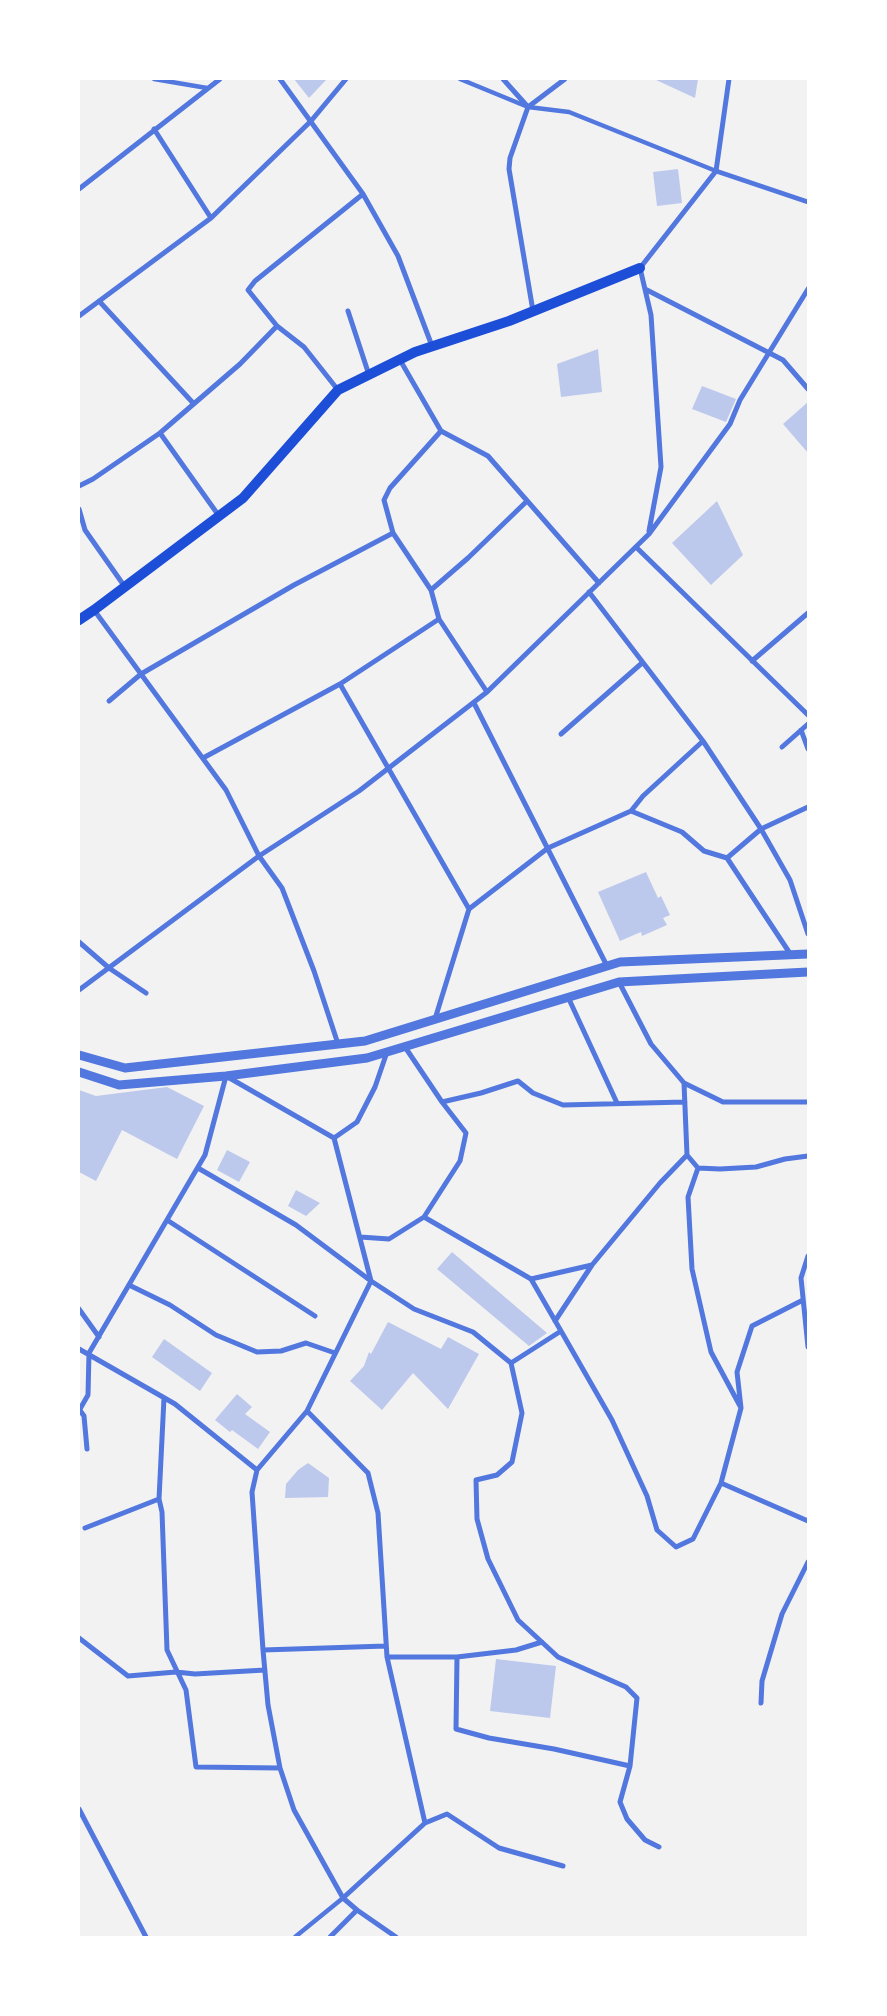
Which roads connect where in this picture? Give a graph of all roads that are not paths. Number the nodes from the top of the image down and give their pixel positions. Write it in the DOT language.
graph roads {
  1 [pos="154,79"];
  2 [pos="220,79"];
  3 [pos="280,79"];
  4 [pos="346,79"];
  5 [pos="460,79"];
  6 [pos="503,79"];
  7 [pos="565,79"];
  8 [pos="729,79"];
  9 [pos="207,88"];
  10 [pos="528,108"];
  11 [pos="311,121"];
  12 [pos="154,129"];
  13 [pos="716,171"];
  14 [pos="79,190"];
  15 [pos="363,194"];
  16 [pos="808,202"];
  17 [pos="211,218"];
  18 [pos="640,268"];
  19 [pos="645,289"];
  20 [pos="808,289"];
  21 [pos="99,301"];
  22 [pos="348,311"];
  23 [pos="533,311"];
  24 [pos="79,316"];
  25 [pos="277,326"];
  26 [pos="432,347"];
  27 [pos="769,354"];
  28 [pos="400,360"];
  29 [pos="369,376"];
  30 [pos="808,389"];
  31 [pos="338,390"];
  32 [pos="194,404"];
  33 [pos="441,431"];
  34 [pos="160,433"];
  35 [pos="79,486"];
  36 [pos="527,501"];
  37 [pos="79,509"];
  38 [pos="219,516"];
  39 [pos="393,533"];
  40 [pos="649,534"];
  41 [pos="636,547"];
  42 [pos="599,583"];
  43 [pos="125,587"];
  44 [pos="431,590"];
  45 [pos="589,592"];
  46 [pos="94,610"];
  47 [pos="808,613"];
  48 [pos="439,619"];
  49 [pos="79,620"];
  50 [pos="752,661"];
  51 [pos="642,663"];
  52 [pos="141,674"];
  53 [pos="340,684"];
  54 [pos="487,692"];
  55 [pos="110,701"];
  56 [pos="474,703"];
  57 [pos="808,715"];
  58 [pos="808,724"];
  59 [pos="802,730"];
  60 [pos="561,734"];
  61 [pos="703,740"];
  62 [pos="782,747"];
  63 [pos="808,750"];
  64 [pos="203,758"];
  65 [pos="388,768"];
  66 [pos="808,807"];
  67 [pos="631,811"];
  68 [pos="762,829"];
  69 [pos="548,848"];
  70 [pos="259,856"];
  71 [pos="727,858"];
  72 [pos="469,908"];
  73 [pos="808,934"];
  74 [pos="79,942"];
  75 [pos="790,954"];
  76 [pos="808,954"];
  77 [pos="607,966"];
  78 [pos="109,968"];
  79 [pos="808,972"];
  80 [pos="619,982"];
  81 [pos="79,990"];
  82 [pos="146,993"];
  83 [pos="568,997"];
  84 [pos="435,1020"];
  85 [pos="338,1044"];
  86 [pos="405,1047"];
  87 [pos="387,1052"];
  88 [pos="79,1055"];
  89 [pos="79,1072"];
  90 [pos="226,1076"];
  91 [pos="684,1082"];
  92 [pos="442,1102"];
  93 [pos="685,1102"];
  94 [pos="808,1102"];
  95 [pos="617,1103"];
  96 [pos="334,1138"];
  97 [pos="687,1155"];
  98 [pos="808,1156"];
  99 [pos="198,1168"];
  100 [pos="698,1168"];
  101 [pos="424,1217"];
  102 [pos="167,1220"];
  103 [pos="360,1237"];
  104 [pos="808,1256"];
  105 [pos="592,1265"];
  106 [pos="530,1279"];
  107 [pos="371,1281"];
  108 [pos="129,1285"];
  109 [pos="804,1300"];
  110 [pos="79,1309"];
  111 [pos="315,1316"];
  112 [pos="555,1321"];
  113 [pos="561,1331"];
  114 [pos="99,1337"];
  115 [pos="808,1347"];
  116 [pos="79,1349"];
  117 [pos="89,1353"];
  118 [pos="336,1353"];
  119 [pos="511,1363"];
  120 [pos="164,1398"];
  121 [pos="742,1408"];
  122 [pos="79,1409"];
  123 [pos="307,1412"];
  124 [pos="87,1449"];
  125 [pos="257,1470"];
  126 [pos="721,1483"];
  127 [pos="159,1499"];
  128 [pos="808,1522"];
  129 [pos="85,1528"];
  130 [pos="808,1562"];
  131 [pos="79,1638"];
  132 [pos="542,1642"];
  133 [pos="386,1646"];
  134 [pos="263,1650"];
  135 [pos="387,1657"];
  136 [pos="457,1657"];
  137 [pos="265,1670"];
  138 [pos="176,1672"];
  139 [pos="761,1703"];
  140 [pos="630,1766"];
  141 [pos="280,1768"];
  142 [pos="79,1809"];
  143 [pos="425,1822"];
  144 [pos="660,1847"];
  145 [pos="563,1866"];
  146 [pos="343,1898"];
  147 [pos="357,1910"];
  148 [pos="146,1937"];
  149 [pos="295,1937"];
  150 [pos="330,1937"];
  151 [pos="396,1937"];
  1 -- 9 [label="street"];
  2 -- 9 [label="street"];
  3 -- 11 [label="street"];
  4 -- 11 [label="street"];
  5 -- 10 [label="street"];
  6 -- 10 [label="street"];
  7 -- 10 [label="street"];
  8 -- 13 [label="street"];
  9 -- 12 [label="street"];
  10 -- 13 [label="street"];
  10 -- 23 [label="street"];
  11 -- 15 [label="street"];
  11 -- 17 [label="street"];
  12 -- 14 [label="street"];
  12 -- 17 [label="street"];
  13 -- 16 [label="street"];
  13 -- 18 [label="street"];
  15 -- 25 [label="street"];
  15 -- 26 [label="street"];
  17 -- 21 [label="street"];
  18 -- 19 [label="street"];
  18 -- 23 [label="main road"];
  19 -- 27 [label="street"];
  19 -- 40 [label="street"];
  20 -- 27 [label="street"];
  21 -- 24 [label="street"];
  21 -- 32 [label="street"];
  22 -- 29 [label="street"];
  23 -- 26 [label="main road"];
  25 -- 31 [label="street"];
  25 -- 32 [label="street"];
  26 -- 28 [label="main road"];
  27 -- 30 [label="street"];
  27 -- 40 [label="street"];
  28 -- 29 [label="main road"];
  28 -- 33 [label="street"];
  29 -- 31 [label="main road"];
  31 -- 38 [label="main road"];
  32 -- 34 [label="street"];
  33 -- 36 [label="street"];
  33 -- 39 [label="street"];
  34 -- 35 [label="street"];
  34 -- 38 [label="street"];
  36 -- 42 [label="street"];
  36 -- 44 [label="street"];
  37 -- 43 [label="street"];
  38 -- 43 [label="main road"];
  39 -- 44 [label="street"];
  39 -- 52 [label="street"];
  40 -- 41 [label="street"];
  41 -- 42 [label="street"];
  41 -- 50 [label="street"];
  42 -- 45 [label="street"];
  43 -- 46 [label="main road"];
  44 -- 48 [label="street"];
  45 -- 51 [label="street"];
  45 -- 54 [label="street"];
  46 -- 49 [label="main road"];
  46 -- 52 [label="street"];
  47 -- 50 [label="street"];
  48 -- 53 [label="street"];
  48 -- 54 [label="street"];
  50 -- 57 [label="street"];
  51 -- 60 [label="street"];
  51 -- 61 [label="street"];
  52 -- 55 [label="street"];
  52 -- 64 [label="street"];
  53 -- 64 [label="street"];
  53 -- 65 [label="street"];
  54 -- 56 [label="street"];
  56 -- 65 [label="street"];
  56 -- 69 [label="street"];
  58 -- 59 [label="street"];
  59 -- 62 [label="street"];
  59 -- 63 [label="street"];
  61 -- 67 [label="street"];
  61 -- 68 [label="street"];
  64 -- 70 [label="street"];
  65 -- 70 [label="street"];
  65 -- 72 [label="street"];
  66 -- 68 [label="street"];
  67 -- 69 [label="street"];
  67 -- 71 [label="street"];
  68 -- 71 [label="street"];
  68 -- 73 [label="street"];
  69 -- 72 [label="street"];
  69 -- 77 [label="street"];
  70 -- 78 [label="street"];
  70 -- 85 [label="street"];
  71 -- 75 [label="street"];
  72 -- 84 [label="street"];
  74 -- 78 [label="street"];
  75 -- 76 [label="street"];
  75 -- 77 [label="street"];
  77 -- 84 [label="street"];
  78 -- 81 [label="street"];
  78 -- 82 [label="street"];
  79 -- 80 [label="street"];
  80 -- 83 [label="street"];
  80 -- 91 [label="street"];
  83 -- 86 [label="street"];
  83 -- 95 [label="street"];
  84 -- 85 [label="street"];
  85 -- 88 [label="street"];
  86 -- 87 [label="street"];
  86 -- 92 [label="street"];
  87 -- 90 [label="street"];
  87 -- 96 [label="street"];
  89 -- 90 [label="street"];
  90 -- 96 [label="street"];
  90 -- 99 [label="street"];
  91 -- 93 [label="street"];
  91 -- 94 [label="street"];
  92 -- 95 [label="street"];
  92 -- 101 [label="street"];
  93 -- 95 [label="street"];
  93 -- 97 [label="street"];
  96 -- 103 [label="street"];
  97 -- 100 [label="street"];
  97 -- 105 [label="street"];
  98 -- 100 [label="street"];
  99 -- 102 [label="street"];
  99 -- 107 [label="street"];
  100 -- 121 [label="street"];
  101 -- 103 [label="street"];
  101 -- 106 [label="street"];
  102 -- 108 [label="street"];
  102 -- 111 [label="street"];
  103 -- 107 [label="street"];
  104 -- 109 [label="street"];
  105 -- 106 [label="street"];
  105 -- 112 [label="street"];
  106 -- 112 [label="street"];
  107 -- 118 [label="street"];
  107 -- 119 [label="street"];
  108 -- 114 [label="street"];
  108 -- 118 [label="street"];
  109 -- 115 [label="street"];
  109 -- 121 [label="street"];
  110 -- 114 [label="street"];
  112 -- 113 [label="street"];
  113 -- 119 [label="street"];
  113 -- 126 [label="street"];
  114 -- 117 [label="street"];
  116 -- 117 [label="street"];
  117 -- 120 [label="street"];
  117 -- 122 [label="street"];
  118 -- 123 [label="street"];
  119 -- 132 [label="street"];
  120 -- 125 [label="street"];
  120 -- 127 [label="street"];
  121 -- 126 [label="street"];
  122 -- 124 [label="street"];
  123 -- 125 [label="street"];
  123 -- 133 [label="street"];
  125 -- 134 [label="street"];
  126 -- 128 [label="street"];
  127 -- 129 [label="street"];
  127 -- 138 [label="street"];
  130 -- 139 [label="street"];
  131 -- 138 [label="street"];
  132 -- 136 [label="street"];
  132 -- 140 [label="street"];
  133 -- 134 [label="street"];
  133 -- 135 [label="street"];
  134 -- 137 [label="street"];
  135 -- 136 [label="street"];
  135 -- 143 [label="street"];
  136 -- 140 [label="street"];
  137 -- 138 [label="street"];
  137 -- 141 [label="street"];
  138 -- 141 [label="street"];
  140 -- 144 [label="street"];
  141 -- 146 [label="street"];
  142 -- 148 [label="street"];
  143 -- 145 [label="street"];
  143 -- 146 [label="street"];
  146 -- 147 [label="street"];
  146 -- 149 [label="street"];
  147 -- 150 [label="street"];
  147 -- 151 [label="street"];
}
